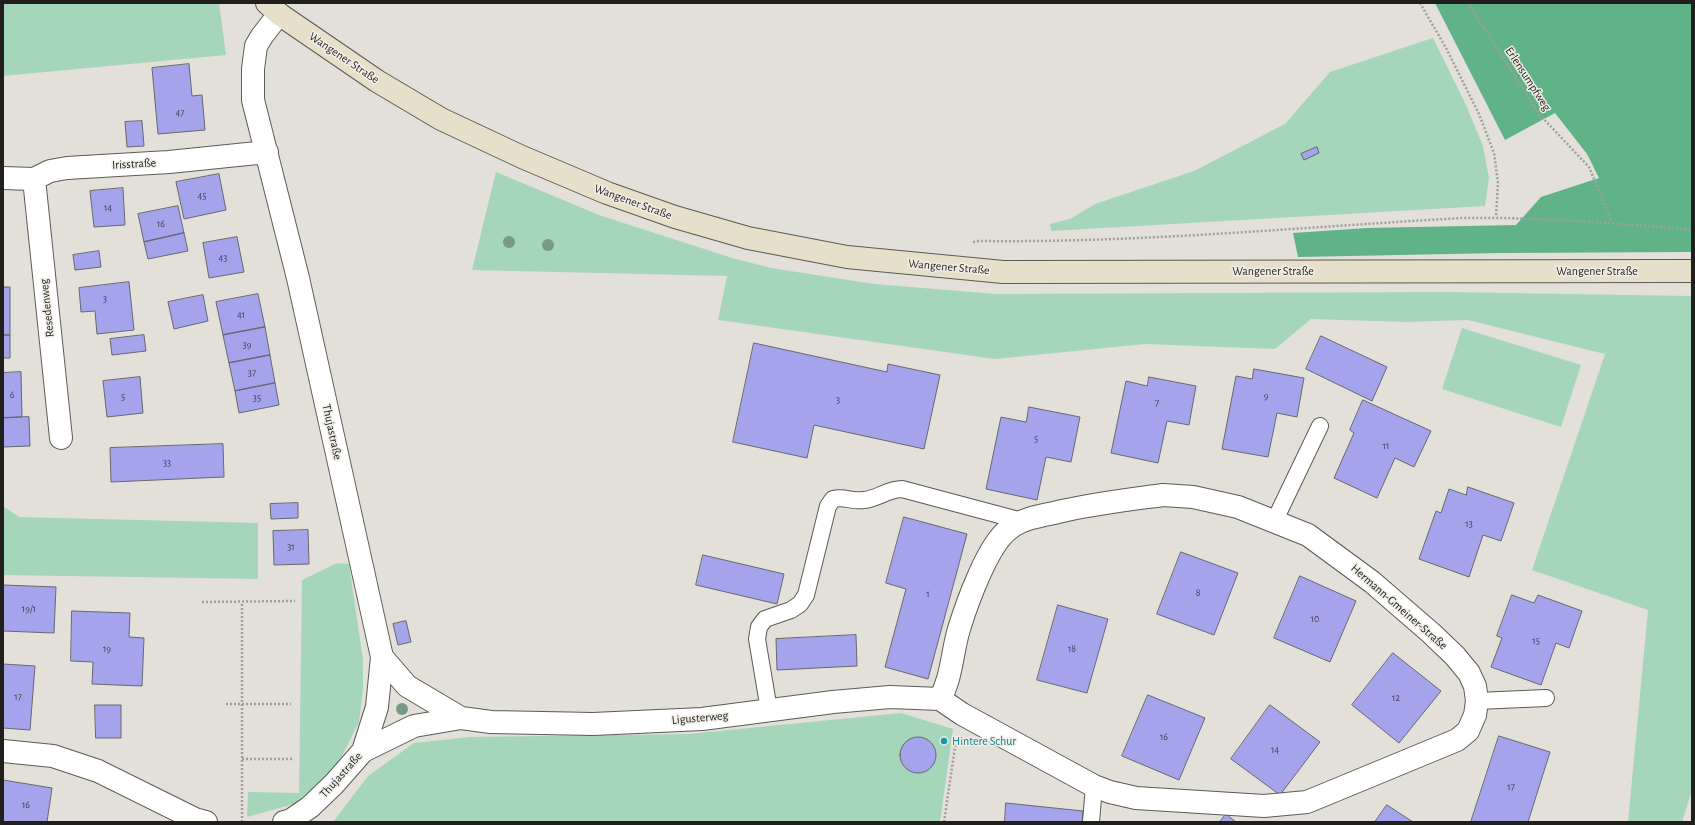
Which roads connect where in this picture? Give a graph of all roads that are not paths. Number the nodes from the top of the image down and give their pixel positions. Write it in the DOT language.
graph roads {
  1 [pos="273,8"];
  2 [pos="267,152"];
  3 [pos="3,178"];
  4 [pos="34,179"];
  5 [pos="1692,271"];
  6 [pos="1320,426"];
  7 [pos="61,438"];
  8 [pos="1022,521"];
  9 [pos="1274,522"];
  10 [pos="382,657"];
  11 [pos="1546,698"];
  12 [pos="940,699"];
  13 [pos="1477,701"];
  14 [pos="769,710"];
  15 [pos="461,718"];
  16 [pos="3,751"];
  17 [pos="363,751"];
  18 [pos="1094,786"];
  19 [pos="306,815"];
  20 [pos="200,821"];
  21 [pos="284,822"];
  22 [pos="1091,822"];
  1 -- 2 [label="street, Thujastraße"];
  1 -- 5 [label="main road, Wangener Straße"];
  2 -- 4 [label="street, Irisstraße"];
  2 -- 10 [label="street, Thujastraße"];
  3 -- 4 [label="street, Irisstraße"];
  4 -- 7 [label="street, Resedenweg"];
  6 -- 9 [label="lane"];
  8 -- 9 [label="street, Hermann-Gmeiner-Straße"];
  8 -- 12 [label="street, Hermann-Gmeiner-Straße"];
  8 -- 14 [label="lane"];
  9 -- 13 [label="street, Hermann-Gmeiner-Straße"];
  10 -- 15 [label="street, Ligusterweg"];
  10 -- 17 [label="street, Thujastraße"];
  11 -- 13 [label="lane"];
  12 -- 14 [label="street, Ligusterweg"];
  12 -- 18 [label="street, Hermann-Gmeiner-Straße"];
  13 -- 18 [label="street, Hermann-Gmeiner-Straße"];
  14 -- 15 [label="street, Ligusterweg"];
  15 -- 17 [label="street, Ligusterweg"];
  16 -- 20 [label="street"];
  17 -- 19 [label="street, Thujastraße"];
  18 -- 22 [label="lane"];
  19 -- 21 [label="street, Thujastraße"];
}
